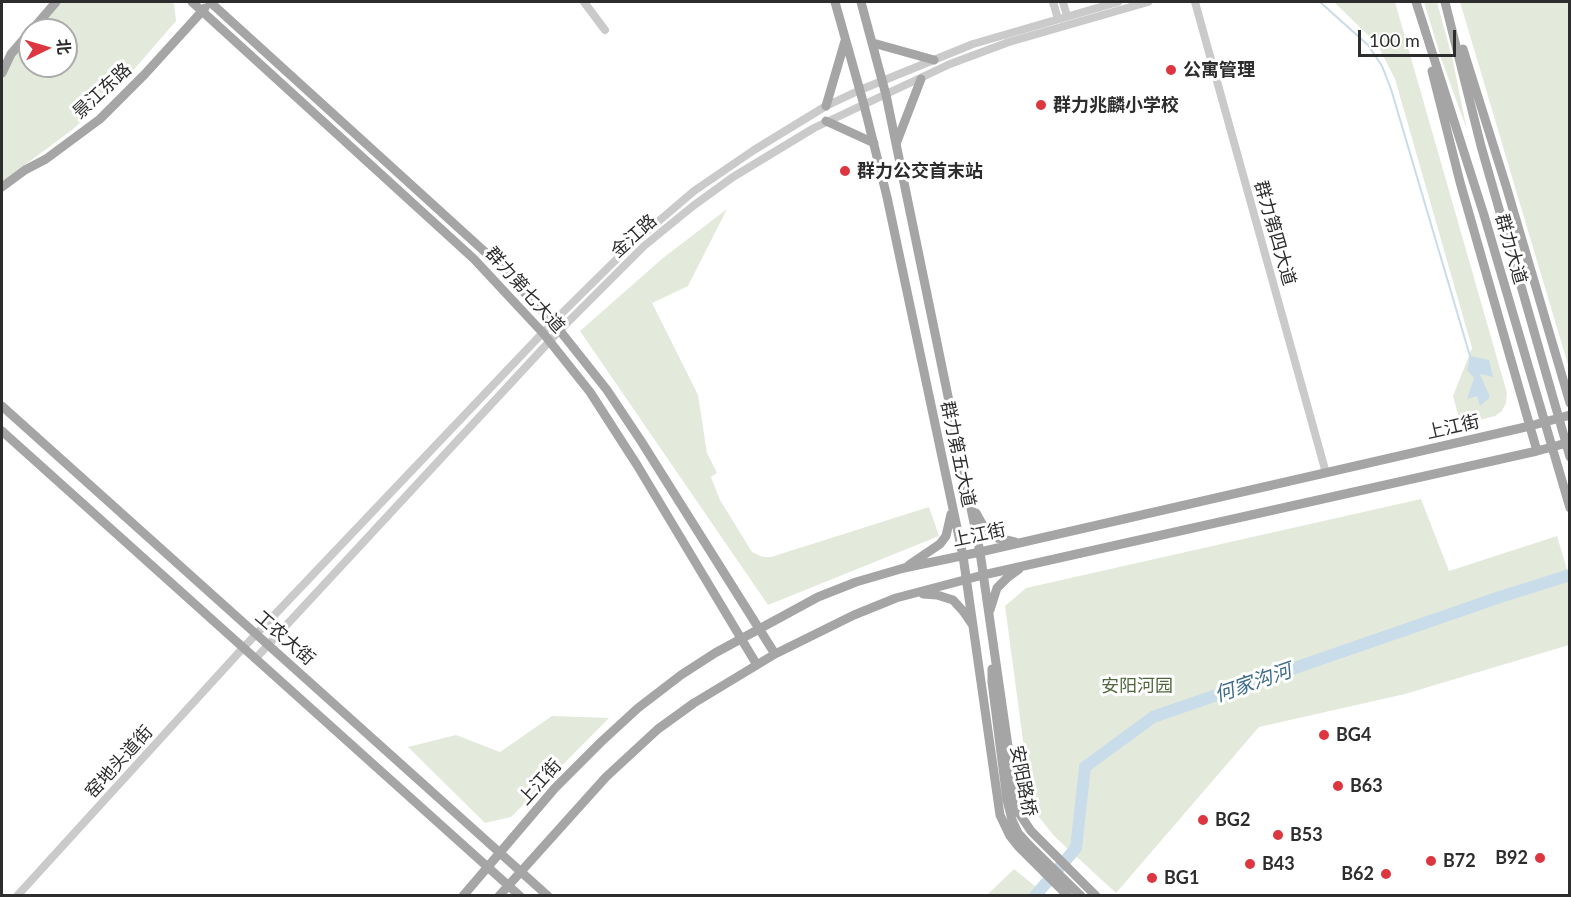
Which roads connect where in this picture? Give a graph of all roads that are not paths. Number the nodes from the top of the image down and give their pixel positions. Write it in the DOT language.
graph roads {
  1 [pos="57,2"];
  2 [pos="192,2"];
  3 [pos="210,2"];
  4 [pos="584,2"];
  5 [pos="835,2"];
  6 [pos="861,2"];
  7 [pos="1053,2"];
  8 [pos="1063,2"];
  9 [pos="1118,2"];
  10 [pos="1148,2"];
  11 [pos="1195,2"];
  12 [pos="1416,2"];
  13 [pos="1446,2"];
  14 [pos="202,11"];
  15 [pos="1067,16"];
  16 [pos="43,18"];
  17 [pos="1058,19"];
  18 [pos="605,30"];
  19 [pos="846,39"];
  20 [pos="873,43"];
  21 [pos="18,46"];
  22 [pos="934,60"];
  23 [pos="2,70"];
  24 [pos="921,79"];
  25 [pos="883,80"];
  26 [pos="860,90"];
  27 [pos="886,95"];
  28 [pos="864,105"];
  29 [pos="826,106"];
  30 [pos="826,121"];
  31 [pos="874,143"];
  32 [pos="896,144"];
  33 [pos="2,187"];
  34 [pos="553,322"];
  35 [pos="560,330"];
  36 [pos="543,333"];
  37 [pos="550,342"];
  38 [pos="1569,403"];
  39 [pos="2,406"];
  40 [pos="1569,415"];
  41 [pos="1530,426"];
  42 [pos="2,431"];
  43 [pos="1569,442"];
  44 [pos="1537,451"];
  45 [pos="1569,457"];
  46 [pos="1326,473"];
  47 [pos="951,502"];
  48 [pos="970,502"];
  49 [pos="1569,508"];
  50 [pos="1023,543"];
  51 [pos="980,552"];
  52 [pos="963,556"];
  53 [pos="1026,565"];
  54 [pos="904,568"];
  55 [pos="983,575"];
  56 [pos="967,579"];
  57 [pos="915,593"];
  58 [pos="989,615"];
  59 [pos="974,627"];
  60 [pos="759,629"];
  61 [pos="256,635"];
  62 [pos="742,638"];
  63 [pos="993,641"];
  64 [pos="268,645"];
  65 [pos="243,648"];
  66 [pos="774,654"];
  67 [pos="255,659"];
  68 [pos="757,665"];
  69 [pos="501,853"];
  70 [pos="488,867"];
  71 [pos="521,872"];
  72 [pos="509,886"];
  73 [pos="17,896"];
  74 [pos="463,896"];
  75 [pos="500,896"];
  76 [pos="520,896"];
  77 [pos="548,896"];
  78 [pos="1068,896"];
  79 [pos="1081,896"];
  80 [pos="1096,896"];
  1 -- 16 [label="main road"];
  2 -- 14 [label="main road, 群力第七大道"];
  3 -- 14 [label="main road, 景江东路"];
  3 -- 34 [label="main road, 群力第七大道"];
  4 -- 18 [label="street"];
  5 -- 19 [label="main road, 群力第五大道"];
  6 -- 20 [label="main road, 群力第五大道"];
  7 -- 17 [label="street"];
  8 -- 15 [label="street"];
  9 -- 15 [label="street, 金江路"];
  10 -- 24 [label="street, 金江路"];
  11 -- 46 [label="street, 群力第四大道"];
  12 -- 41 [label="main road"];
  12 -- 49 [label="main road, 群力大道"];
  13 -- 38 [label="main road"];
  13 -- 45 [label="main road, 群力大道"];
  14 -- 33 [label="main road, 景江东路"];
  14 -- 36 [label="main road, 群力第七大道"];
  15 -- 17 [label="street, 金江路"];
  17 -- 22 [label="street, 金江路"];
  19 -- 26 [label="main road, 群力第五大道"];
  19 -- 29 [label="main road"];
  20 -- 22 [label="main road"];
  20 -- 25 [label="main road, 群力第五大道"];
  21 -- 23 [label="main road"];
  22 -- 25 [label="street, 金江路"];
  24 -- 27 [label="street, 金江路"];
  24 -- 32 [label="main road"];
  25 -- 26 [label="street, 金江路"];
  25 -- 27 [label="main road, 群力第五大道"];
  26 -- 28 [label="main road, 群力第五大道"];
  26 -- 29 [label="street, 金江路"];
  27 -- 28 [label="street, 金江路"];
  27 -- 32 [label="main road, 群力第五大道"];
  28 -- 30 [label="street, 金江路"];
  28 -- 31 [label="main road, 群力第五大道"];
  29 -- 34 [label="street, 金江路"];
  30 -- 31 [label="main road"];
  30 -- 35 [label="street, 金江路"];
  31 -- 47 [label="main road, 群力第五大道"];
  32 -- 48 [label="main road, 群力第五大道"];
  34 -- 35 [label="main road, 群力第七大道"];
  34 -- 36 [label="street, 金江路"];
  35 -- 37 [label="street, 金江路"];
  35 -- 60 [label="main road, 群力第七大道"];
  36 -- 37 [label="main road, 群力第七大道"];
  36 -- 61 [label="street, 金江路"];
  37 -- 62 [label="main road, 群力第七大道"];
  37 -- 64 [label="street, 金江路"];
  39 -- 61 [label="main road, 工农大街"];
  40 -- 41 [label="main road, 上江街"];
  41 -- 44 [label="main road"];
  41 -- 46 [label="main road, 上江街"];
  42 -- 65 [label="main road, 工农大街"];
  43 -- 44 [label="main road"];
  44 -- 53 [label="main road"];
  46 -- 50 [label="main road, 上江街"];
  47 -- 52 [label="main road, 群力第五大道"];
  47 -- 54 [label="main road"];
  48 -- 50 [label="main road"];
  48 -- 51 [label="main road, 群力第五大道"];
  50 -- 51 [label="main road, 上江街"];
  51 -- 52 [label="main road, 上江街"];
  51 -- 55 [label="main road, 群力第五大道"];
  52 -- 54 [label="main road, 上江街"];
  52 -- 56 [label="main road, 群力第五大道"];
  53 -- 55 [label="main road"];
  53 -- 58 [label="main road"];
  54 -- 60 [label="main road, 上江街"];
  55 -- 56 [label="main road"];
  55 -- 58 [label="main road, 群力第五大道"];
  56 -- 57 [label="main road"];
  56 -- 59 [label="main road, 群力第五大道"];
  57 -- 59 [label="main road"];
  57 -- 66 [label="main road"];
  58 -- 63 [label="main road, 群力第五大道"];
  59 -- 78 [label="main road, 群力第五大道"];
  60 -- 62 [label="main road, 上江街"];
  60 -- 66 [label="main road, 群力第七大道"];
  61 -- 64 [label="main road, 工农大街"];
  61 -- 65 [label="street, 金江路"];
  62 -- 68 [label="main road, 群力第七大道"];
  62 -- 69 [label="main road, 上江街"];
  63 -- 79 [label="main road, 安阳路桥"];
  63 -- 80 [label="main road, 群力第五大道"];
  64 -- 67 [label="street, 金江路"];
  64 -- 69 [label="main road, 工农大街"];
  65 -- 67 [label="main road, 工农大街"];
  65 -- 73 [label="street, 窑地头道街"];
  66 -- 68 [label="main road"];
  67 -- 70 [label="main road, 工农大街"];
  68 -- 71 [label="main road"];
  69 -- 70 [label="main road, 上江街"];
  69 -- 71 [label="main road, 工农大街"];
  70 -- 72 [label="main road, 工农大街"];
  70 -- 74 [label="main road, 上江街"];
  71 -- 72 [label="main road"];
  71 -- 77 [label="main road, 工农大街"];
  72 -- 75 [label="main road"];
  72 -- 76 [label="main road, 工农大街"];
}
